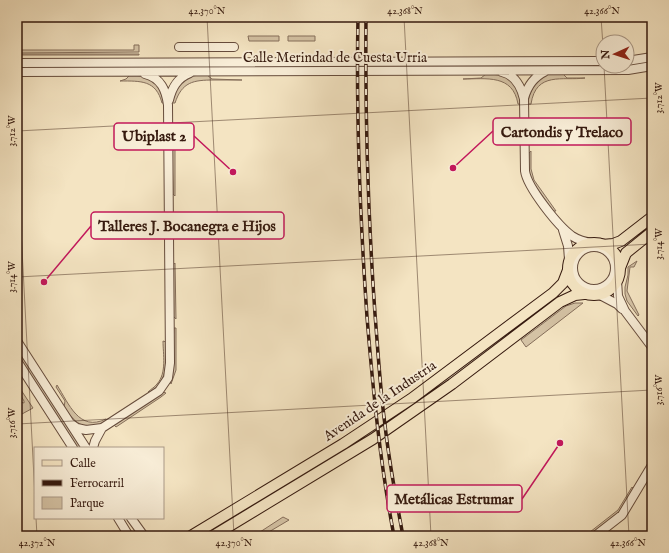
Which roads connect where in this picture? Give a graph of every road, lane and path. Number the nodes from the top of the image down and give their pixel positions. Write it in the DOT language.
graph roads {
  1 [pos="179,47"];
  2 [pos="234,47"];
  3 [pos="652,57"];
  4 [pos="635,60"];
  5 [pos="595,61"];
  6 [pos="17,63"];
  7 [pos="652,66"];
  8 [pos="496,70"];
  9 [pos="548,70"];
  10 [pos="17,72"];
  11 [pos="138,72"];
  12 [pos="193,72"];
  13 [pos="524,99"];
  14 [pos="168,105"];
  15 [pos="652,217"];
  16 [pos="563,229"];
  17 [pos="652,232"];
  18 [pos="598,244"];
  19 [pos="571,262"];
  20 [pos="620,268"];
  21 [pos="617,280"];
  22 [pos="584,294"];
  23 [pos="600,295"];
  24 [pos="625,311"];
  25 [pos="17,340"];
  26 [pos="652,347"];
  27 [pos="17,361"];
  28 [pos="70,423"];
  29 [pos="102,428"];
  30 [pos="72,447"];
  31 [pos="85,447"];
  32 [pos="93,447"];
  33 [pos="652,465"];
  34 [pos="119,519"];
  35 [pos="132,519"];
  36 [pos="129,536"];
  37 [pos="144,536"];
  38 [pos="191,536"];
  39 [pos="213,536"];
  40 [pos="595,536"];
  1 -- 2 [label="street"];
  3 -- 4 [label="street"];
  5 -- 6 [label="street, Calle Merindad de Cuesta Urria"];
  7 -- 9 [label="street, Calle Merindad de Cuesta Urria"];
  8 -- 9 [label="street, Calle Merindad de Cuesta Urria"];
  8 -- 12 [label="street, Calle Merindad de Cuesta Urria"];
  8 -- 13 [label="street"];
  9 -- 13 [label="street"];
  10 -- 11 [label="street, Calle Merindad de Cuesta Urria"];
  11 -- 12 [label="street, Calle Merindad de Cuesta Urria"];
  11 -- 14 [label="street"];
  12 -- 14 [label="street"];
  13 -- 16 [label="street"];
  14 -- 29 [label="street"];
  15 -- 18 [label="main road"];
  16 -- 18 [label="street"];
  16 -- 19 [label="street"];
  17 -- 20 [label="main road"];
  18 -- 19 [label="main road, Avenida de la Industria"];
  18 -- 20 [label="main road"];
  19 -- 19 [label="street"];
  19 -- 22 [label="main road"];
  19 -- 38 [label="main road, Avenida de la Industria"];
  20 -- 21 [label="main road"];
  21 -- 23 [label="main road"];
  21 -- 24 [label="street"];
  22 -- 23 [label="main road"];
  22 -- 39 [label="main road, Avenida de la Industria"];
  23 -- 24 [label="street"];
  24 -- 26 [label="street"];
  25 -- 28 [label="street"];
  27 -- 30 [label="street"];
  28 -- 29 [label="street"];
  28 -- 31 [label="street"];
  29 -- 32 [label="street"];
  33 -- 40 [label="street"];
  34 -- 36 [label="street"];
  35 -- 37 [label="street"];
}
